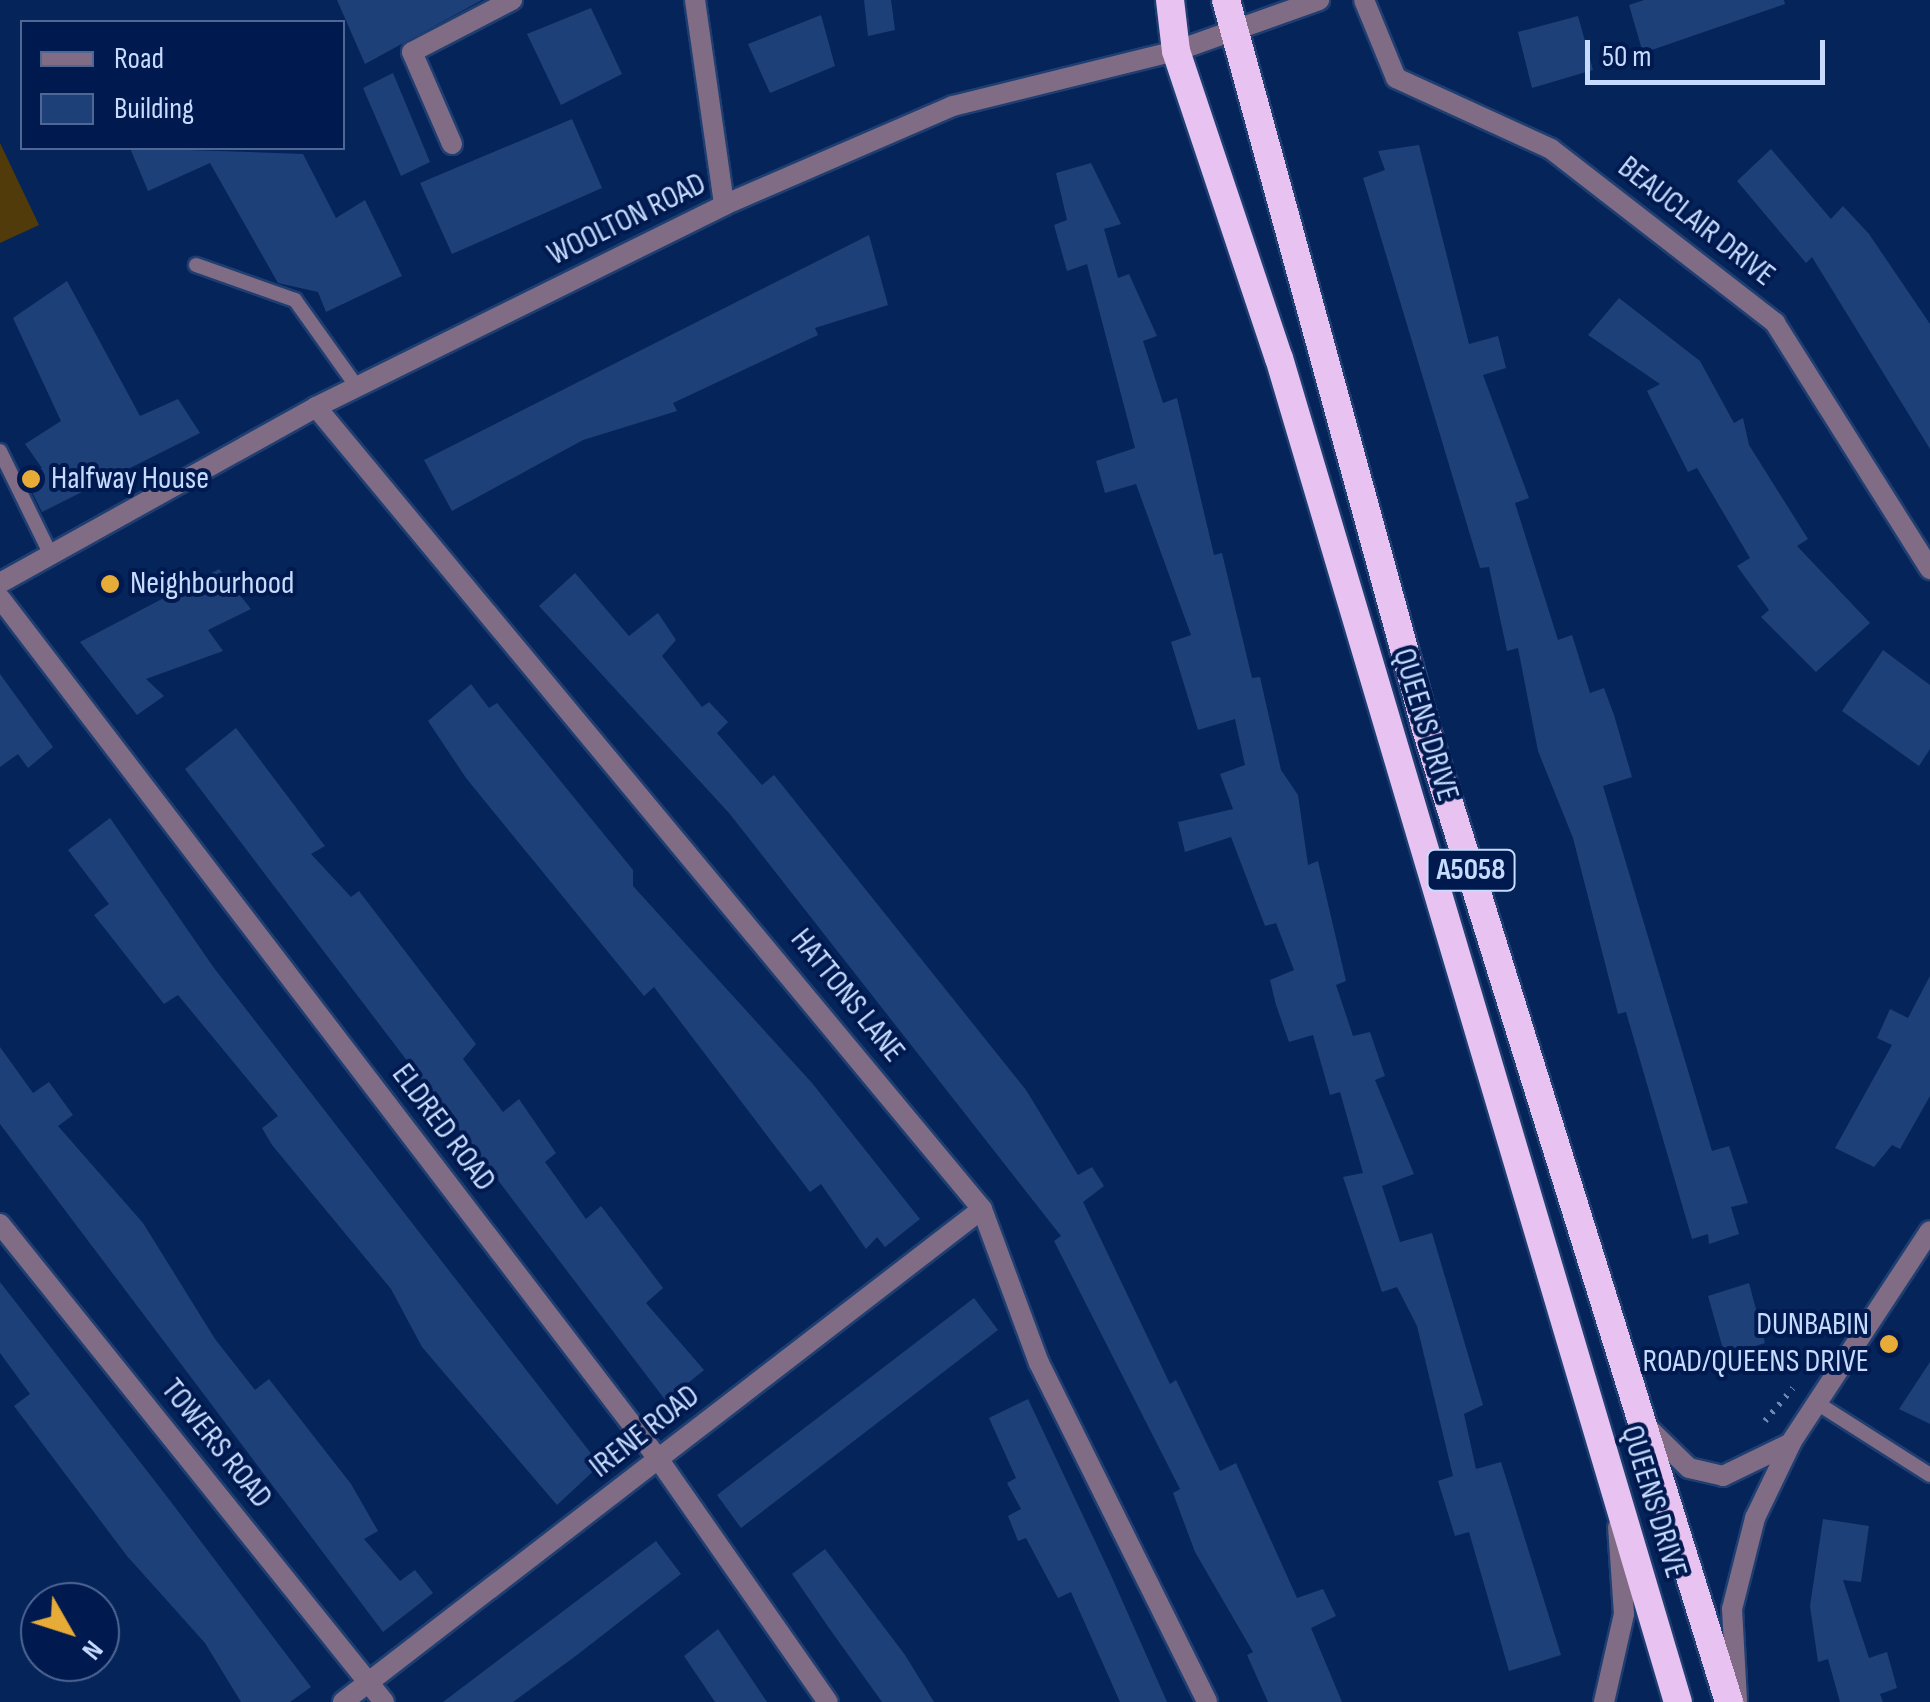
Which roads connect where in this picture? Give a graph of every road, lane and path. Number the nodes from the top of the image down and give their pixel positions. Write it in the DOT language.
graph roads {
  1 [pos="512,0"];
  2 [pos="695,0"];
  3 [pos="1170,0"];
  4 [pos="1226,0"];
  5 [pos="1319,0"];
  6 [pos="1364,0"];
  7 [pos="1232,32"];
  8 [pos="1176,51"];
  9 [pos="452,144"];
  10 [pos="724,206"];
  11 [pos="196,265"];
  12 [pos="357,387"];
  13 [pos="316,407"];
  14 [pos="0,450"];
  15 [pos="50,550"];
  16 [pos="1930,569"];
  17 [pos="0,584"];
  18 [pos="0,598"];
  19 [pos="982,1209"];
  20 [pos="0,1224"];
  21 [pos="1930,1231"];
  22 [pos="1817,1403"];
  23 [pos="1644,1421"];
  24 [pos="1792,1440"];
  25 [pos="659,1460"];
  26 [pos="1930,1476"];
  27 [pos="1616,1502"];
  28 [pos="369,1682"];
  29 [pos="343,1702"];
  30 [pos="384,1702"];
  31 [pos="828,1702"];
  32 [pos="1207,1702"];
  33 [pos="1604,1702"];
  34 [pos="1678,1702"];
  35 [pos="1733,1702"];
  1 -- 9 [label="street"];
  2 -- 10 [label="street"];
  3 -- 8 [label="highway, QUEENS DRIVE / A5058"];
  4 -- 7 [label="highway, QUEENS DRIVE / A5058"];
  5 -- 7 [label="street, WOOLTON ROAD"];
  6 -- 16 [label="street, BEAUCLAIR DRIVE"];
  7 -- 8 [label="street, WOOLTON ROAD"];
  7 -- 23 [label="highway, QUEENS DRIVE / A5058"];
  8 -- 10 [label="street, WOOLTON ROAD"];
  8 -- 27 [label="highway, QUEENS DRIVE / A5058"];
  10 -- 12 [label="street, WOOLTON ROAD"];
  11 -- 12 [label="lane"];
  12 -- 13 [label="street, WOOLTON ROAD"];
  13 -- 15 [label="street, WOOLTON ROAD"];
  13 -- 19 [label="street, HATTONS LANE"];
  14 -- 15 [label="lane"];
  15 -- 17 [label="street, WOOLTON ROAD"];
  18 -- 25 [label="street, ELDRED ROAD"];
  19 -- 25 [label="street, IRENE ROAD"];
  19 -- 32 [label="street, HATTONS LANE"];
  20 -- 28 [label="street, TOWERS ROAD"];
  21 -- 22 [label="street"];
  22 -- 24 [label="street"];
  22 -- 26 [label="lane"];
  23 -- 24 [label="street"];
  23 -- 35 [label="highway, QUEENS DRIVE / A5058"];
  24 -- 35 [label="street"];
  25 -- 28 [label="street, IRENE ROAD"];
  25 -- 31 [label="street, ELDRED ROAD"];
  27 -- 33 [label="street"];
  27 -- 34 [label="highway, QUEENS DRIVE / A5058"];
  28 -- 29 [label="street, IRENE ROAD"];
  28 -- 30 [label="street, TOWERS ROAD"];
}
